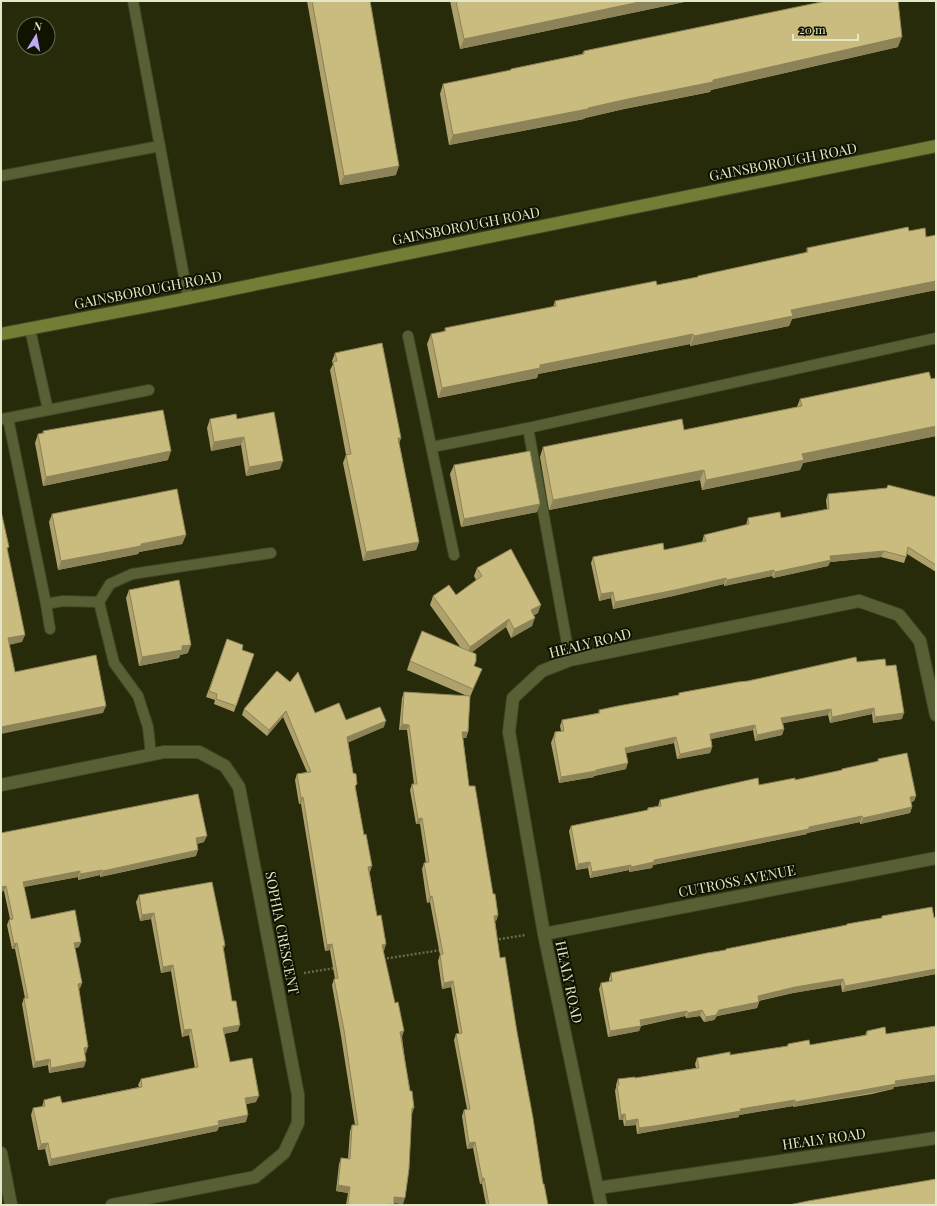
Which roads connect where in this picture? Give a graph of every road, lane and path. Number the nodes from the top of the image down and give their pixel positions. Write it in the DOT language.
graph roads {
  1 [pos="133,1"];
  2 [pos="160,146"];
  3 [pos="936,146"];
  4 [pos="1,176"];
  5 [pos="188,298"];
  6 [pos="30,329"];
  7 [pos="1,334"];
  8 [pos="408,336"];
  9 [pos="936,338"];
  10 [pos="149,390"];
  11 [pos="48,410"];
  12 [pos="5,418"];
  13 [pos="528,428"];
  14 [pos="432,447"];
  15 [pos="271,553"];
  16 [pos="454,555"];
  17 [pos="99,602"];
  18 [pos="46,604"];
  19 [pos="50,629"];
  20 [pos="570,660"];
  21 [pos="936,715"];
  22 [pos="151,755"];
  23 [pos="1,785"];
  24 [pos="936,858"];
  25 [pos="544,934"];
  26 [pos="524,936"];
  27 [pos="493,941"];
  28 [pos="446,949"];
  29 [pos="383,959"];
  30 [pos="336,967"];
  31 [pos="304,973"];
  32 [pos="936,1138"];
  33 [pos="1,1153"];
  34 [pos="598,1188"];
  35 [pos="11,1205"];
  36 [pos="112,1205"];
  37 [pos="601,1205"];
  1 -- 2 [label="lane"];
  2 -- 4 [label="lane"];
  2 -- 5 [label="lane"];
  3 -- 5 [label="main road, GAINSBOROUGH ROAD"];
  5 -- 6 [label="main road, GAINSBOROUGH ROAD"];
  6 -- 7 [label="main road, GAINSBOROUGH ROAD"];
  6 -- 11 [label="lane"];
  8 -- 14 [label="lane"];
  9 -- 13 [label="lane"];
  10 -- 11 [label="lane"];
  11 -- 12 [label="lane"];
  12 -- 18 [label="lane"];
  13 -- 14 [label="lane"];
  13 -- 20 [label="lane"];
  14 -- 16 [label="lane"];
  15 -- 17 [label="lane"];
  17 -- 18 [label="lane"];
  17 -- 22 [label="lane"];
  18 -- 19 [label="lane"];
  20 -- 21 [label="street, HEALY ROAD"];
  20 -- 25 [label="street, HEALY ROAD"];
  22 -- 23 [label="street, SOPHIA CRESCENT"];
  22 -- 36 [label="street, SOPHIA CRESCENT"];
  24 -- 25 [label="street, CUTROSS AVENUE"];
  25 -- 34 [label="street, HEALY ROAD"];
  26 -- 27 [label="path"];
  28 -- 29 [label="path"];
  30 -- 31 [label="path"];
  32 -- 34 [label="street, HEALY ROAD"];
  33 -- 35 [label="street"];
  34 -- 37 [label="street, HEALY ROAD"];
}
